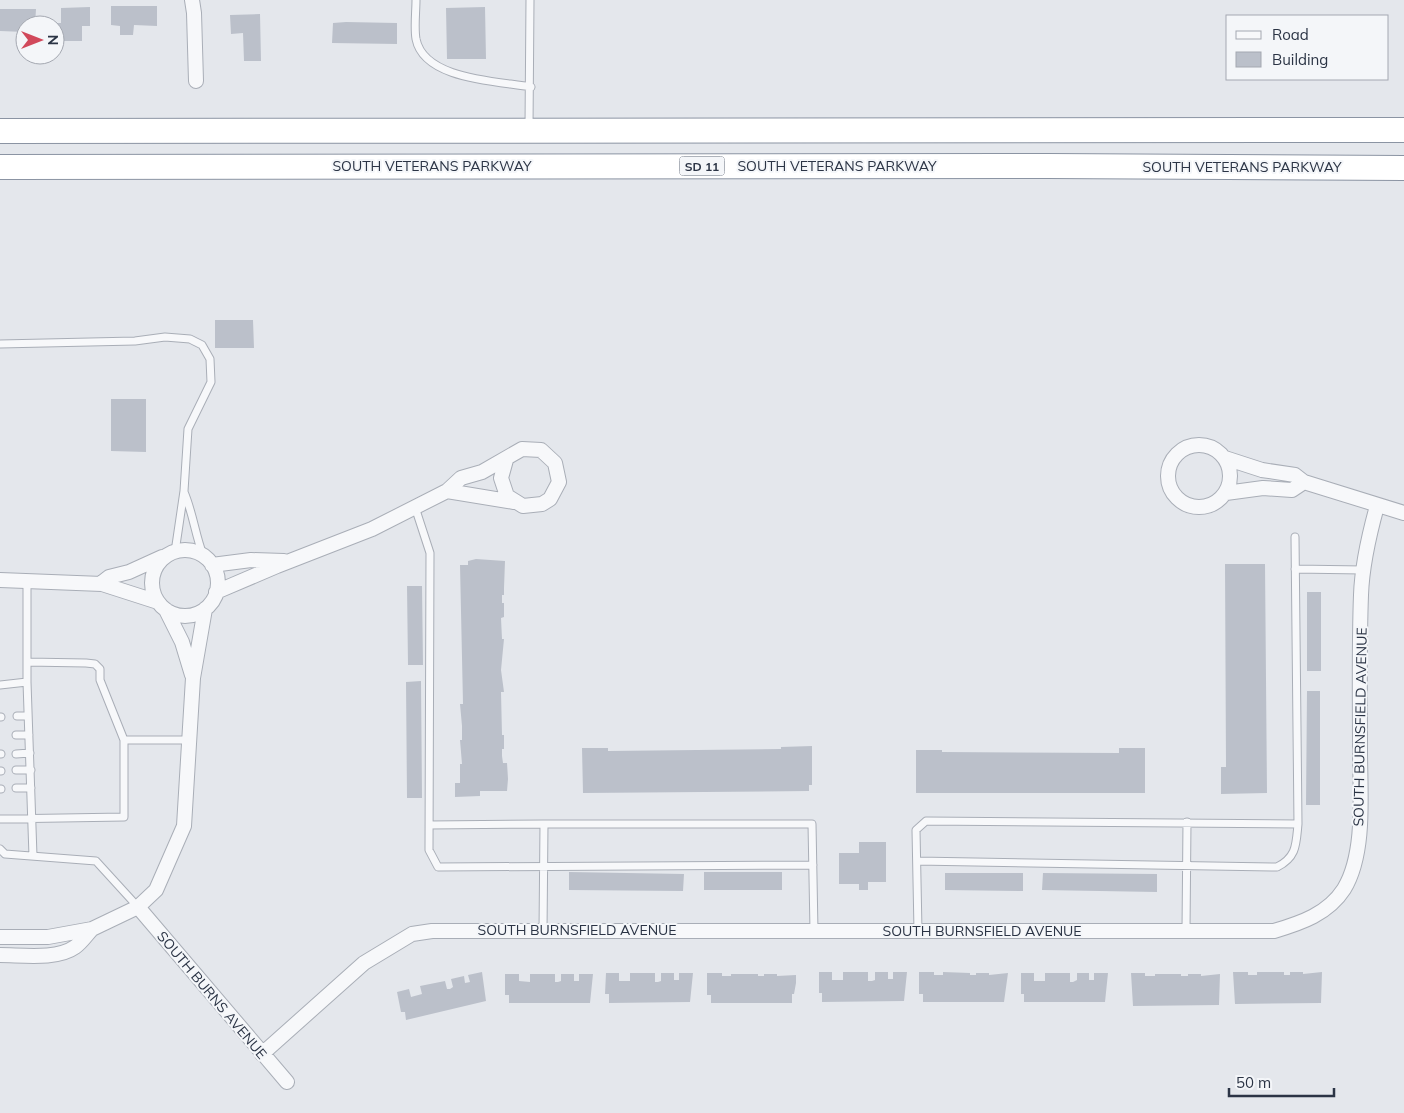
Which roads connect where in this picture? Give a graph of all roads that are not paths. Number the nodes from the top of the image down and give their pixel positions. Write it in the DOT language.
graph roads {
  1 [pos="192,0"];
  2 [pos="416,0"];
  3 [pos="530,0"];
  4 [pos="196,81"];
  5 [pos="531,87"];
  6 [pos="529,130"];
  7 [pos="1404,130"];
  8 [pos="0,131"];
  9 [pos="0,167"];
  10 [pos="1404,168"];
  11 [pos="0,344"];
  12 [pos="1225,458"];
  13 [pos="506,460"];
  14 [pos="1304,482"];
  15 [pos="447,490"];
  16 [pos="184,491"];
  17 [pos="1226,493"];
  18 [pos="514,502"];
  19 [pos="1377,506"];
  20 [pos="415,507"];
  21 [pos="1404,513"];
  22 [pos="1295,537"];
  23 [pos="172,553"];
  24 [pos="207,560"];
  25 [pos="289,561"];
  26 [pos="1295,570"];
  27 [pos="1364,570"];
  28 [pos="0,580"];
  29 [pos="27,581"];
  30 [pos="100,584"];
  31 [pos="216,592"];
  32 [pos="162,606"];
  33 [pos="205,609"];
  34 [pos="27,662"];
  35 [pos="193,678"];
  36 [pos="27,682"];
  37 [pos="0,685"];
  38 [pos="17,716"];
  39 [pos="28,716"];
  40 [pos="16,735"];
  41 [pos="29,735"];
  42 [pos="124,740"];
  43 [pos="189,740"];
  44 [pos="30,753"];
  45 [pos="16,754"];
  46 [pos="16,770"];
  47 [pos="30,770"];
  48 [pos="16,788"];
  49 [pos="31,788"];
  50 [pos="32,818"];
  51 [pos="0,819"];
  52 [pos="1187,822"];
  53 [pos="544,824"];
  54 [pos="1298,824"];
  55 [pos="429,825"];
  56 [pos="0,849"];
  57 [pos="33,856"];
  58 [pos="917,861"];
  59 [pos="543,865"];
  60 [pos="813,865"];
  61 [pos="1187,866"];
  62 [pos="138,907"];
  63 [pos="92,929"];
  64 [pos="1186,930"];
  65 [pos="543,931"];
  66 [pos="814,931"];
  67 [pos="918,931"];
  68 [pos="0,937"];
  69 [pos="0,955"];
  70 [pos="262,1054"];
  71 [pos="287,1082"];
  1 -- 4 [label="street"];
  2 -- 5 [label="lane"];
  3 -- 5 [label="lane"];
  5 -- 6 [label="lane"];
  6 -- 7 [label="highway"];
  6 -- 8 [label="highway"];
  9 -- 10 [label="highway, SOUTH VETERANS PARKWAY / SD 11"];
  11 -- 16 [label="lane"];
  12 -- 14 [label="street"];
  12 -- 17 [label="street"];
  12 -- 17 [label="street"];
  13 -- 15 [label="street"];
  13 -- 18 [label="street"];
  13 -- 18 [label="street"];
  14 -- 17 [label="street"];
  14 -- 19 [label="street"];
  15 -- 18 [label="street"];
  15 -- 20 [label="street"];
  16 -- 23 [label="lane"];
  16 -- 24 [label="lane"];
  19 -- 21 [label="street"];
  19 -- 27 [label="street, SOUTH BURNSFIELD AVENUE"];
  20 -- 25 [label="street"];
  20 -- 55 [label="lane"];
  22 -- 26 [label="lane"];
  23 -- 24 [label="street"];
  23 -- 30 [label="street"];
  23 -- 32 [label="street"];
  24 -- 25 [label="street"];
  24 -- 31 [label="street"];
  25 -- 31 [label="street"];
  26 -- 27 [label="lane"];
  26 -- 54 [label="lane"];
  27 -- 64 [label="street, SOUTH BURNSFIELD AVENUE"];
  28 -- 29 [label="street"];
  29 -- 30 [label="street"];
  29 -- 34 [label="lane"];
  30 -- 32 [label="street"];
  31 -- 33 [label="street"];
  32 -- 33 [label="street"];
  32 -- 35 [label="street"];
  33 -- 35 [label="street"];
  34 -- 36 [label="lane"];
  34 -- 42 [label="lane"];
  35 -- 43 [label="street"];
  36 -- 37 [label="lane"];
  36 -- 39 [label="lane"];
  38 -- 39 [label="lane"];
  39 -- 41 [label="lane"];
  40 -- 41 [label="lane"];
  41 -- 44 [label="lane"];
  42 -- 43 [label="lane"];
  42 -- 50 [label="lane"];
  43 -- 62 [label="street"];
  44 -- 45 [label="lane"];
  44 -- 47 [label="lane"];
  46 -- 47 [label="lane"];
  47 -- 49 [label="lane"];
  48 -- 49 [label="lane"];
  49 -- 50 [label="lane"];
  50 -- 51 [label="lane"];
  50 -- 57 [label="lane"];
  52 -- 54 [label="lane"];
  52 -- 58 [label="lane"];
  52 -- 61 [label="lane"];
  53 -- 55 [label="lane"];
  53 -- 59 [label="lane"];
  53 -- 60 [label="lane"];
  54 -- 61 [label="lane"];
  55 -- 59 [label="lane"];
  56 -- 57 [label="lane"];
  57 -- 62 [label="lane"];
  58 -- 61 [label="lane"];
  58 -- 67 [label="lane"];
  59 -- 60 [label="lane"];
  59 -- 65 [label="lane"];
  60 -- 66 [label="lane"];
  61 -- 64 [label="lane"];
  62 -- 63 [label="street"];
  62 -- 70 [label="street, SOUTH BURNS AVENUE"];
  63 -- 68 [label="street"];
  63 -- 69 [label="street"];
  64 -- 67 [label="street, SOUTH BURNSFIELD AVENUE"];
  65 -- 66 [label="street, SOUTH BURNSFIELD AVENUE"];
  65 -- 70 [label="street, SOUTH BURNSFIELD AVENUE"];
  66 -- 67 [label="street, SOUTH BURNSFIELD AVENUE"];
  70 -- 71 [label="street, SOUTH BURNS AVENUE"];
}
